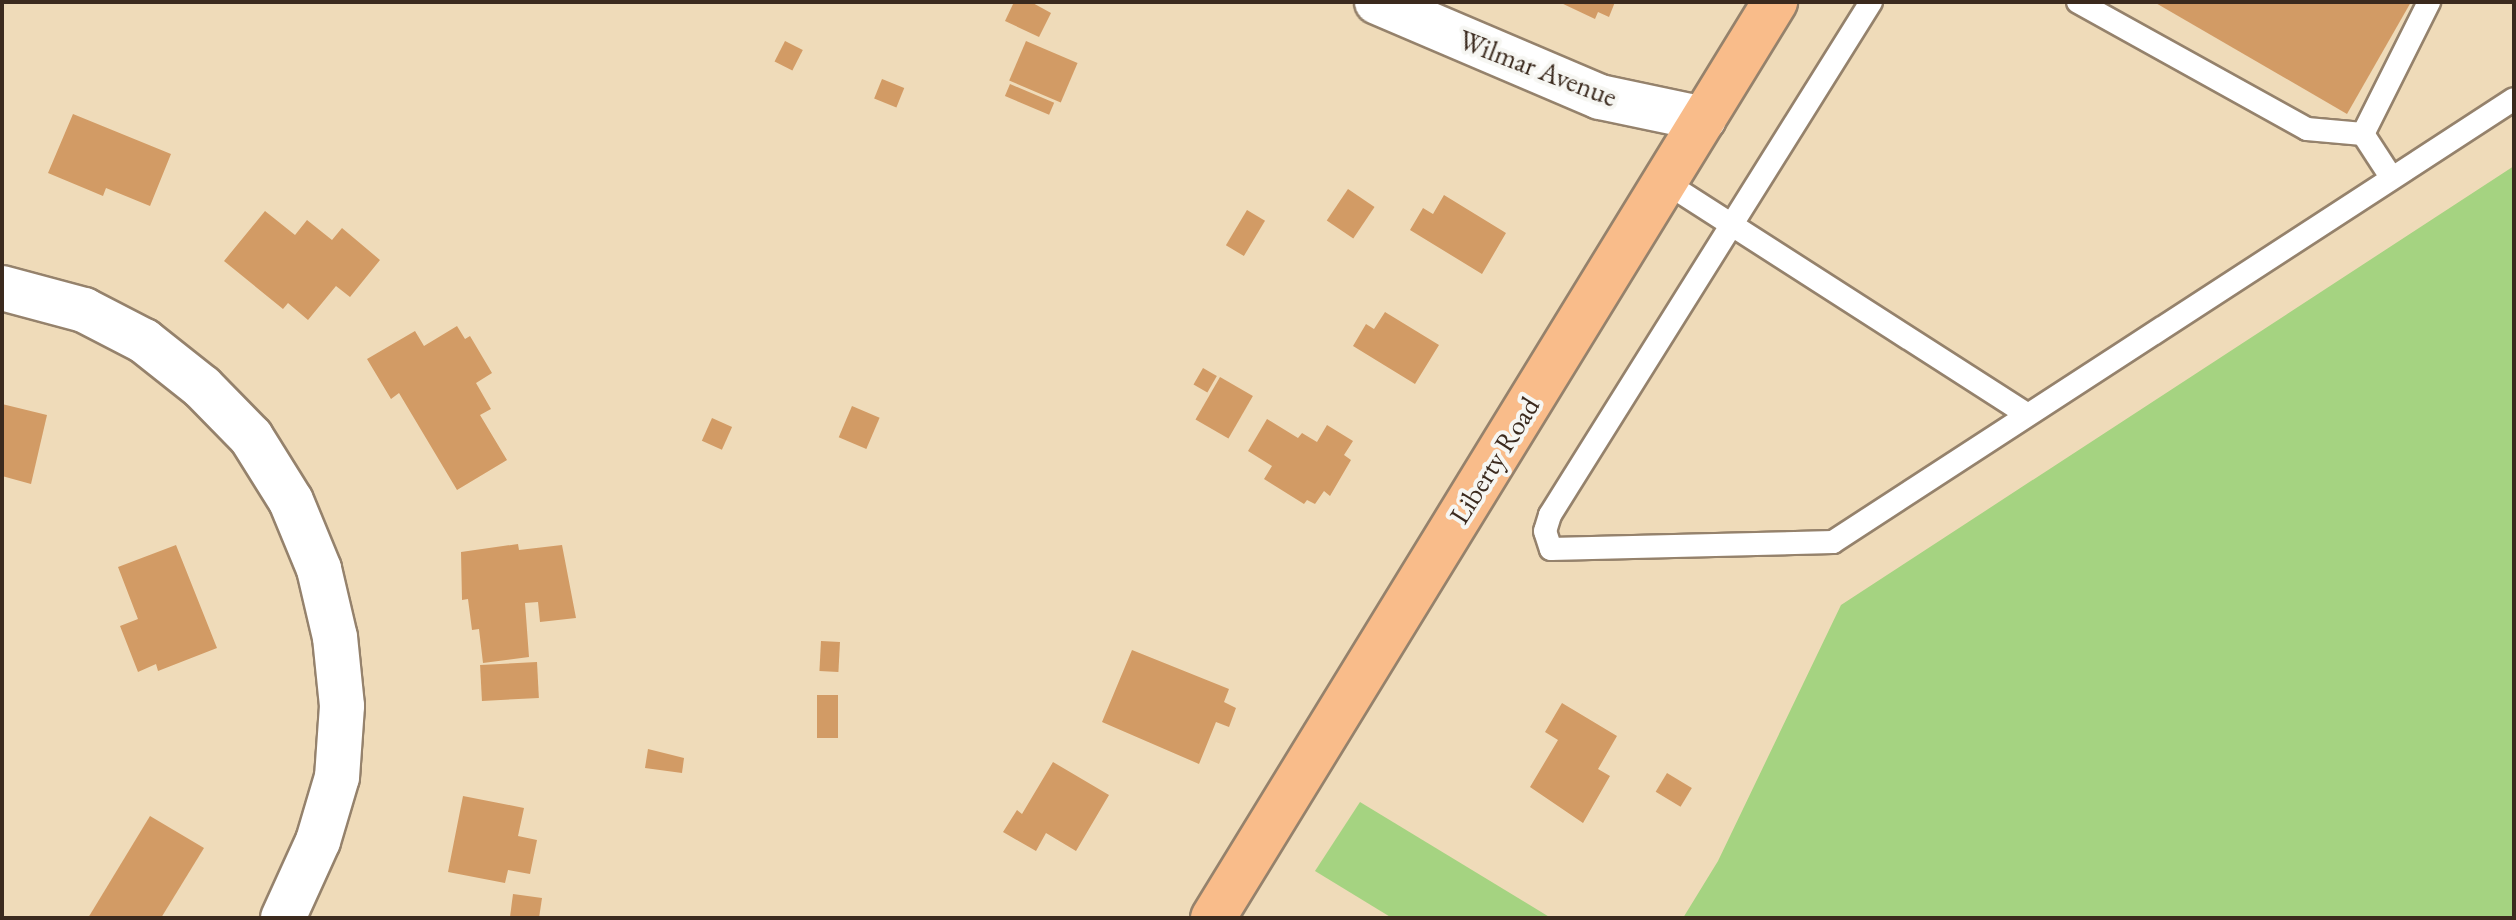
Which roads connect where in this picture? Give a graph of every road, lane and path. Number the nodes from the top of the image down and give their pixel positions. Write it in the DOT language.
graph roads {
  1 [pos="1377,2"];
  2 [pos="1775,2"];
  3 [pos="1871,2"];
  4 [pos="2078,2"];
  5 [pos="2429,2"];
  6 [pos="2514,99"];
  7 [pos="1704,119"];
  8 [pos="2363,134"];
  9 [pos="2391,177"];
  10 [pos="1665,182"];
  11 [pos="1731,224"];
  12 [pos="2,288"];
  13 [pos="2027,414"];
  14 [pos="283,918"];
  15 [pos="1213,918"];
  1 -- 7 [label="street, Wilmar Avenue"];
  2 -- 7 [label="main road, Liberty Road"];
  3 -- 11 [label="lane"];
  4 -- 8 [label="lane"];
  5 -- 8 [label="lane"];
  6 -- 9 [label="lane"];
  7 -- 10 [label="main road, Liberty Road"];
  8 -- 9 [label="lane"];
  9 -- 13 [label="lane"];
  10 -- 11 [label="lane"];
  10 -- 15 [label="main road, Liberty Road"];
  11 -- 13 [label="lane"];
  11 -- 13 [label="lane"];
  12 -- 14 [label="street"];
}
